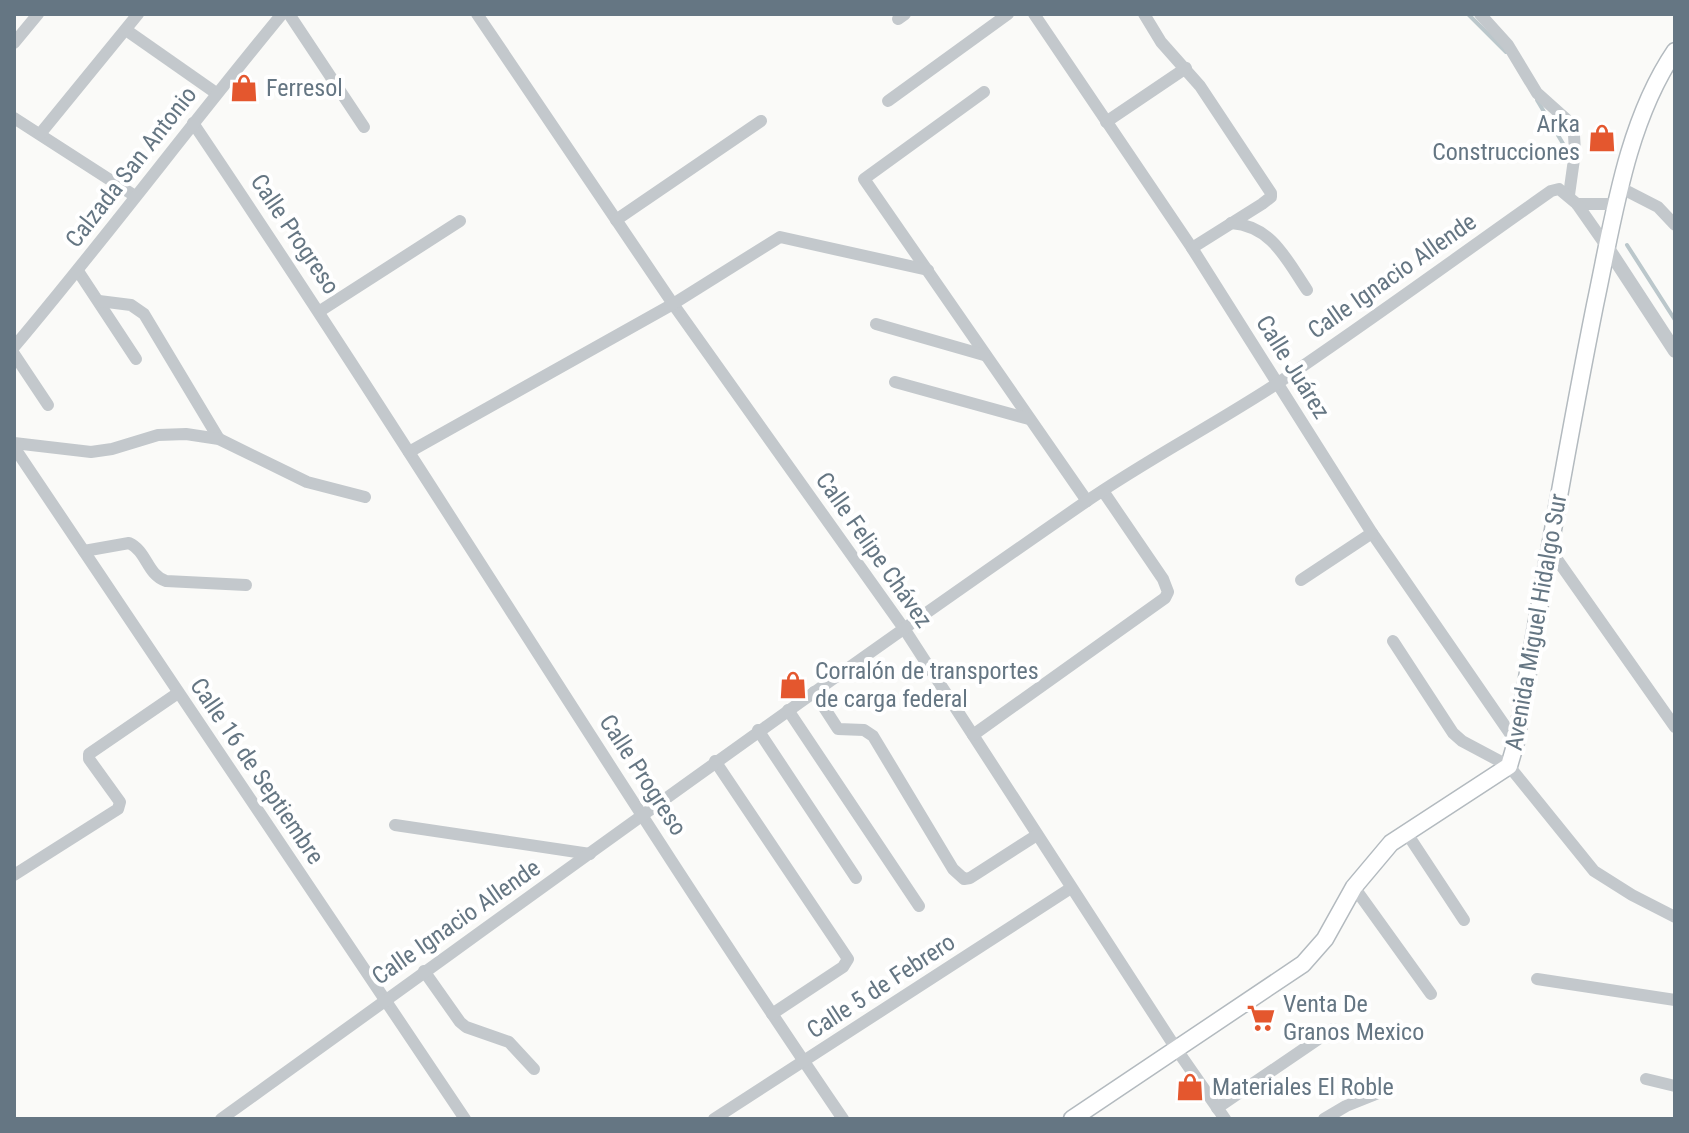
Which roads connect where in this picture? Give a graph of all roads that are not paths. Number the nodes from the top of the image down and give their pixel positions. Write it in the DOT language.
graph roads {
  1 [pos="138,14"];
  2 [pos="282,14"];
  3 [pos="289,14"];
  4 [pos="477,14"];
  5 [pos="1008,14"];
  6 [pos="1034,14"];
  7 [pos="1144,14"];
  8 [pos="1480,14"];
  9 [pos="33,15"];
  10 [pos="126,30"];
  11 [pos="14,43"];
  12 [pos="1675,51"];
  13 [pos="1186,68"];
  14 [pos="984,92"];
  15 [pos="216,93"];
  16 [pos="888,101"];
  17 [pos="14,118"];
  18 [pos="761,121"];
  19 [pos="1106,122"];
  20 [pos="193,123"];
  21 [pos="364,127"];
  22 [pos="40,134"];
  23 [pos="135,196"];
  24 [pos="1569,196"];
  25 [pos="1619,196"];
  26 [pos="616,220"];
  27 [pos="460,221"];
  28 [pos="1231,223"];
  29 [pos="1675,225"];
  30 [pos="1607,247"];
  31 [pos="1192,248"];
  32 [pos="928,270"];
  33 [pos="78,271"];
  34 [pos="1307,290"];
  35 [pos="99,301"];
  36 [pos="673,304"];
  37 [pos="320,311"];
  38 [pos="876,324"];
  39 [pos="14,347"];
  40 [pos="1675,351"];
  41 [pos="14,354"];
  42 [pos="984,355"];
  43 [pos="136,359"];
  44 [pos="895,382"];
  45 [pos="1277,383"];
  46 [pos="48,405"];
  47 [pos="1029,419"];
  48 [pos="219,439"];
  49 [pos="14,445"];
  50 [pos="409,452"];
  51 [pos="1103,491"];
  52 [pos="365,497"];
  53 [pos="1087,501"];
  54 [pos="1372,533"];
  55 [pos="1549,548"];
  56 [pos="84,551"];
  57 [pos="1301,580"];
  58 [pos="246,585"];
  59 [pos="905,630"];
  60 [pos="1393,641"];
  61 [pos="814,692"];
  62 [pos="178,693"];
  63 [pos="788,710"];
  64 [pos="1675,727"];
  65 [pos="758,730"];
  66 [pos="973,735"];
  67 [pos="1516,742"];
  68 [pos="715,761"];
  69 [pos="1509,766"];
  70 [pos="642,815"];
  71 [pos="395,825"];
  72 [pos="1406,832"];
  73 [pos="1037,835"];
  74 [pos="590,854"];
  75 [pos="14,875"];
  76 [pos="856,878"];
  77 [pos="1354,887"];
  78 [pos="1071,888"];
  79 [pos="919,906"];
  80 [pos="1675,917"];
  81 [pos="1464,920"];
  82 [pos="424,971"];
  83 [pos="1537,979"];
  84 [pos="1431,994"];
  85 [pos="384,1000"];
  86 [pos="1675,1000"];
  87 [pos="772,1014"];
  88 [pos="1333,1029"];
  89 [pos="1177,1050"];
  90 [pos="804,1062"];
  91 [pos="534,1069"];
  92 [pos="1646,1079"];
  93 [pos="1675,1086"];
  94 [pos="1376,1094"];
  95 [pos="1221,1113"];
  96 [pos="221,1119"];
  97 [pos="465,1119"];
  98 [pos="714,1119"];
  99 [pos="843,1119"];
  100 [pos="1072,1119"];
  101 [pos="1324,1119"];
  1 -- 10 [label="street"];
  2 -- 15 [label="street, Calzada San Antonio"];
  3 -- 21 [label="street"];
  4 -- 26 [label="street, Calle Felipe Chávez"];
  5 -- 16 [label="street"];
  6 -- 19 [label="street, Calle Juárez"];
  7 -- 13 [label="street"];
  8 -- 24 [label="street"];
  9 -- 11 [label="street"];
  10 -- 15 [label="street"];
  10 -- 22 [label="street"];
  12 -- 25 [label="main road, Avenida Miguel Hidalgo Sur"];
  13 -- 19 [label="street"];
  13 -- 28 [label="street"];
  14 -- 32 [label="street"];
  15 -- 20 [label="street, Calzada San Antonio"];
  17 -- 22 [label="street"];
  18 -- 26 [label="street"];
  19 -- 31 [label="street, Calle Juárez"];
  20 -- 23 [label="street, Calzada San Antonio"];
  20 -- 37 [label="street, Calle Progreso"];
  22 -- 23 [label="street"];
  23 -- 33 [label="street, Calzada San Antonio"];
  24 -- 25 [label="street"];
  24 -- 30 [label="street"];
  24 -- 45 [label="street, Calle Ignacio Allende"];
  25 -- 29 [label="street"];
  25 -- 30 [label="main road, Avenida Miguel Hidalgo Sur"];
  26 -- 36 [label="street, Calle Felipe Chávez"];
  27 -- 37 [label="street"];
  28 -- 31 [label="street"];
  28 -- 34 [label="street"];
  30 -- 40 [label="street"];
  30 -- 55 [label="main road, Avenida Miguel Hidalgo Sur"];
  31 -- 45 [label="street, Calle Juárez"];
  32 -- 36 [label="street"];
  32 -- 42 [label="street"];
  33 -- 35 [label="street"];
  33 -- 39 [label="street, Calzada San Antonio"];
  35 -- 43 [label="street"];
  35 -- 48 [label="street"];
  36 -- 50 [label="street"];
  36 -- 59 [label="street, Calle Felipe Chávez"];
  37 -- 50 [label="street, Calle Progreso"];
  38 -- 42 [label="street"];
  41 -- 46 [label="street"];
  42 -- 47 [label="street"];
  44 -- 47 [label="street"];
  45 -- 51 [label="street, Calle Ignacio Allende"];
  45 -- 54 [label="street, Calle Juárez"];
  47 -- 53 [label="street"];
  48 -- 49 [label="street"];
  48 -- 52 [label="street"];
  49 -- 56 [label="street, Calle 16 de Septiembre"];
  50 -- 70 [label="street, Calle Progreso"];
  51 -- 53 [label="street, Calle Ignacio Allende"];
  51 -- 66 [label="street"];
  53 -- 59 [label="street, Calle Ignacio Allende"];
  54 -- 57 [label="street"];
  54 -- 67 [label="street, Calle Juárez"];
  55 -- 64 [label="street"];
  55 -- 67 [label="main road, Avenida Miguel Hidalgo Sur"];
  56 -- 58 [label="street"];
  56 -- 62 [label="street, Calle 16 de Septiembre"];
  59 -- 61 [label="street, Calle Ignacio Allende"];
  59 -- 66 [label="street, Calle Felipe Chávez"];
  60 -- 69 [label="street"];
  61 -- 63 [label="street, Calle Ignacio Allende"];
  61 -- 73 [label="street"];
  62 -- 75 [label="street"];
  62 -- 85 [label="street, Calle 16 de Septiembre"];
  63 -- 65 [label="street, Calle Ignacio Allende"];
  63 -- 79 [label="street"];
  65 -- 68 [label="street, Calle Ignacio Allende"];
  65 -- 76 [label="street"];
  66 -- 73 [label="street, Calle Felipe Chávez"];
  67 -- 69 [label="main road, Avenida Miguel Hidalgo Sur"];
  68 -- 70 [label="street, Calle Ignacio Allende"];
  68 -- 87 [label="street"];
  69 -- 72 [label="main road, Avenida Miguel Hidalgo Sur"];
  69 -- 80 [label="street"];
  70 -- 74 [label="street, Calle Ignacio Allende"];
  70 -- 87 [label="street, Calle Progreso"];
  71 -- 74 [label="street"];
  72 -- 77 [label="main road, Avenida Miguel Hidalgo Sur"];
  72 -- 81 [label="street"];
  73 -- 78 [label="street, Calle Felipe Chávez"];
  74 -- 82 [label="street, Calle Ignacio Allende"];
  77 -- 84 [label="street"];
  77 -- 89 [label="main road, Avenida Miguel Hidalgo Sur"];
  78 -- 89 [label="street, Calle Felipe Chávez"];
  78 -- 90 [label="street, Calle 5 de Febrero"];
  82 -- 85 [label="street, Calle Ignacio Allende"];
  82 -- 91 [label="street"];
  83 -- 86 [label="street"];
  85 -- 96 [label="street, Calle Ignacio Allende"];
  85 -- 97 [label="street, Calle 16 de Septiembre"];
  87 -- 90 [label="street, Calle Progreso"];
  88 -- 95 [label="street"];
  89 -- 95 [label="street, Calle Felipe Chávez"];
  89 -- 100 [label="main road, Avenida Miguel Hidalgo Sur"];
  90 -- 98 [label="street, Calle 5 de Febrero"];
  90 -- 99 [label="street, Calle Progreso"];
  92 -- 93 [label="street"];
  94 -- 101 [label="street"];
}
